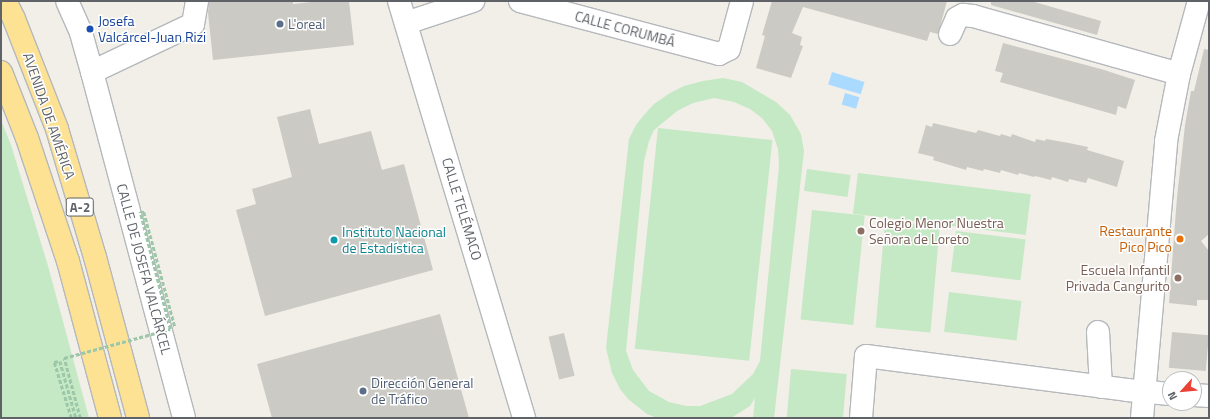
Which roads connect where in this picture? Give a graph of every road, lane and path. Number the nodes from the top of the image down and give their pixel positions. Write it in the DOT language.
graph roads {
  1 [pos="5,1"];
  2 [pos="56,1"];
  3 [pos="68,1"];
  4 [pos="399,1"];
  5 [pos="473,1"];
  6 [pos="520,1"];
  7 [pos="742,1"];
  8 [pos="1199,1"];
  9 [pos="197,2"];
  10 [pos="406,23"];
  11 [pos="950,34"];
  12 [pos="1,72"];
  13 [pos="92,72"];
  14 [pos="1179,74"];
  15 [pos="105,120"];
  16 [pos="175,327"];
  17 [pos="1098,332"];
  18 [pos="1101,386"];
  19 [pos="1145,392"];
  20 [pos="1162,393"];
  21 [pos="71,418"];
  22 [pos="76,418"];
  23 [pos="80,418"];
  24 [pos="110,418"];
  25 [pos="138,418"];
  26 [pos="184,418"];
  27 [pos="524,418"];
  28 [pos="861,418"];
  29 [pos="1142,418"];
  1 -- 25 [label="highway, AVENIDA DE AMÉRICA / A-2"];
  2 -- 15 [label="street, CALLE DE JOSEFA VALCÁRCEL"];
  3 -- 13 [label="street, CALLE DE JOSEFA VALCÁRCEL"];
  4 -- 10 [label="street, CALLE TELÉMACO"];
  5 -- 10 [label="street"];
  6 -- 7 [label="street, CALLE CORUMBÁ"];
  8 -- 14 [label="street"];
  9 -- 13 [label="street"];
  10 -- 27 [label="street, CALLE TELÉMACO"];
  11 -- 14 [label="street"];
  12 -- 24 [label="highway, AVENIDA DE AMÉRICA / A-2"];
  13 -- 15 [label="street, CALLE DE JOSEFA VALCÁRCEL"];
  14 -- 19 [label="street"];
  15 -- 26 [label="street, CALLE DE JOSEFA VALCÁRCEL"];
  16 -- 23 [label="path, bridge"];
  17 -- 18 [label="street"];
  18 -- 19 [label="street"];
  18 -- 28 [label="street"];
  19 -- 20 [label="street"];
  19 -- 29 [label="street"];
  21 -- 22 [label="path"];
}
